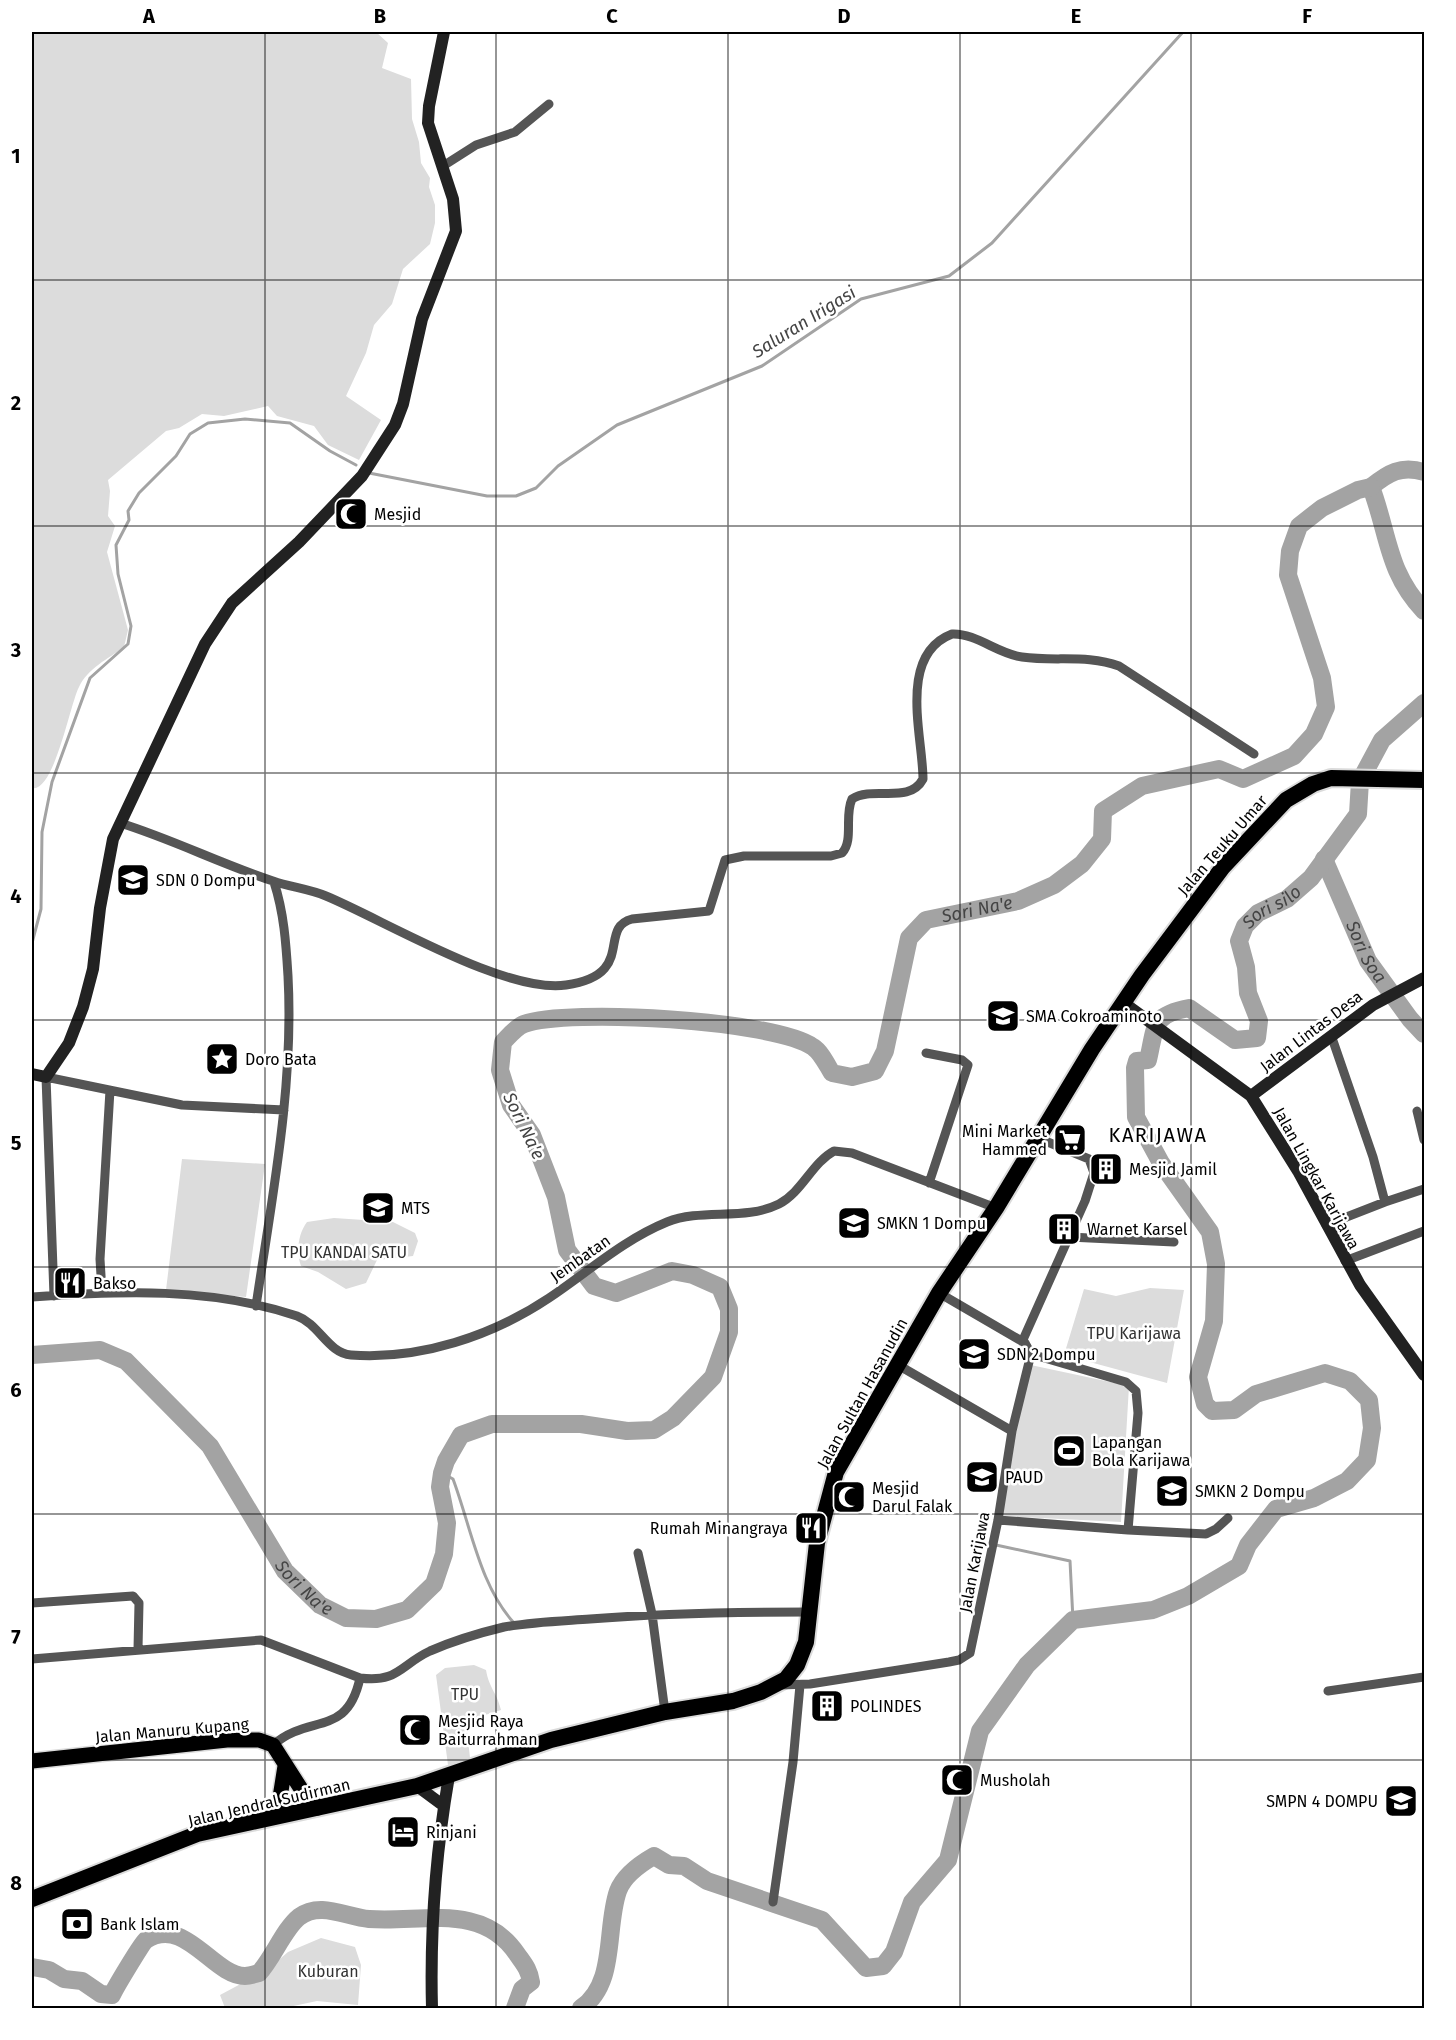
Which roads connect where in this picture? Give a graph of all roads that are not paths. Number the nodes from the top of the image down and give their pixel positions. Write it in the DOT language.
graph roads {
  1 [pos="444,32"];
  2 [pos="549,104"];
  3 [pos="443,166"];
  4 [pos="1254,754"];
  5 [pos="1425,780"];
  6 [pos="120,823"];
  7 [pos="274,882"];
  8 [pos="1425,978"];
  9 [pos="1124,1003"];
  10 [pos="1331,1035"];
  11 [pos="926,1053"];
  12 [pos="32,1074"];
  13 [pos="46,1077"];
  14 [pos="110,1090"];
  15 [pos="1251,1096"];
  16 [pos="284,1110"];
  17 [pos="1416,1111"];
  18 [pos="1038,1138"];
  19 [pos="1425,1140"];
  20 [pos="929,1183"];
  21 [pos="1425,1189"];
  22 [pos="1385,1202"];
  23 [pos="996,1208"];
  24 [pos="1326,1225"];
  25 [pos="1425,1231"];
  26 [pos="1069,1237"];
  27 [pos="1174,1242"];
  28 [pos="1345,1261"];
  29 [pos="102,1292"];
  30 [pos="939,1293"];
  31 [pos="54,1296"];
  32 [pos="32,1297"];
  33 [pos="256,1306"];
  34 [pos="1022,1342"];
  35 [pos="1031,1354"];
  36 [pos="898,1365"];
  37 [pos="1425,1375"];
  38 [pos="1012,1431"];
  39 [pos="1228,1518"];
  40 [pos="998,1520"];
  41 [pos="1128,1530"];
  42 [pos="638,1553"];
  43 [pos="32,1603"];
  44 [pos="810,1611"];
  45 [pos="652,1614"];
  46 [pos="138,1649"];
  47 [pos="32,1659"];
  48 [pos="796,1665"];
  49 [pos="1425,1677"];
  50 [pos="360,1678"];
  51 [pos="810,1684"];
  52 [pos="778,1685"];
  53 [pos="800,1685"];
  54 [pos="1328,1691"];
  55 [pos="665,1712"];
  56 [pos="273,1745"];
  57 [pos="32,1761"];
  58 [pos="285,1766"];
  59 [pos="449,1776"];
  60 [pos="417,1786"];
  61 [pos="444,1806"];
  62 [pos="318,1808"];
  63 [pos="277,1816"];
  64 [pos="32,1899"];
  65 [pos="773,1902"];
  66 [pos="432,2008"];
  1 -- 3 [label="street"];
  2 -- 3 [label="street"];
  3 -- 6 [label="street"];
  4 -- 7 [label="street"];
  5 -- 9 [label="highway, Jalan Teuku Umar"];
  6 -- 7 [label="street"];
  6 -- 13 [label="street"];
  7 -- 16 [label="street"];
  8 -- 10 [label="street, Jalan Lintas Desa"];
  9 -- 15 [label="street, Jalan Lingkar Karijawa"];
  9 -- 18 [label="highway, Jalan Sultan Hasanudin"];
  10 -- 15 [label="street, Jalan Lintas Desa"];
  10 -- 22 [label="street"];
  11 -- 20 [label="street"];
  12 -- 13 [label="street"];
  13 -- 14 [label="street"];
  13 -- 31 [label="street"];
  14 -- 16 [label="street"];
  14 -- 29 [label="street"];
  15 -- 24 [label="street, Jalan Lingkar Karijawa"];
  16 -- 33 [label="street"];
  17 -- 19 [label="street"];
  18 -- 23 [label="highway, Jalan Sultan Hasanudin"];
  18 -- 26 [label="street"];
  20 -- 23 [label="street"];
  20 -- 33 [label="street, Jembatan"];
  21 -- 22 [label="street"];
  22 -- 24 [label="street"];
  23 -- 30 [label="highway, Jalan Sultan Hasanudin"];
  24 -- 28 [label="street, Jalan Lingkar Karijawa"];
  25 -- 28 [label="street"];
  26 -- 27 [label="street"];
  26 -- 34 [label="street"];
  28 -- 37 [label="street, Jalan Lingkar Karijawa"];
  29 -- 31 [label="street, Jembatan"];
  29 -- 33 [label="street, Jembatan"];
  30 -- 34 [label="street"];
  30 -- 36 [label="highway, Jalan Sultan Hasanudin"];
  31 -- 32 [label="street, Jembatan"];
  34 -- 35 [label="street"];
  35 -- 38 [label="street, Jalan Karijawa"];
  35 -- 41 [label="street"];
  36 -- 38 [label="street"];
  36 -- 44 [label="highway, Jalan Sultan Hasanudin"];
  38 -- 40 [label="street, Jalan Karijawa"];
  39 -- 41 [label="street"];
  40 -- 41 [label="street"];
  40 -- 51 [label="street, Jalan Karijawa"];
  42 -- 45 [label="street"];
  43 -- 46 [label="street"];
  44 -- 45 [label="street"];
  44 -- 48 [label="highway, Jalan Sultan Hasanudin"];
  45 -- 50 [label="street"];
  45 -- 55 [label="street"];
  46 -- 47 [label="street"];
  46 -- 50 [label="street"];
  48 -- 51 [label="street"];
  48 -- 52 [label="highway, Jalan Sultan Hasanudin"];
  49 -- 54 [label="street"];
  50 -- 56 [label="street"];
  51 -- 53 [label="street"];
  52 -- 53 [label="street"];
  52 -- 55 [label="highway, Jalan Sultan Hasanudin"];
  53 -- 65 [label="street"];
  55 -- 59 [label="highway, Jalan Sultan Hasanudin"];
  56 -- 57 [label="main road, Jalan Manuru Kupang"];
  56 -- 58 [label="main road"];
  58 -- 62 [label="main road"];
  58 -- 63 [label="main road"];
  59 -- 60 [label="highway, Jalan Sultan Hasanudin"];
  59 -- 61 [label="street"];
  60 -- 61 [label="street"];
  60 -- 62 [label="highway, Jalan Jendral Sudirman"];
  61 -- 66 [label="street"];
  62 -- 63 [label="highway, Jalan Jendral Sudirman"];
  63 -- 64 [label="highway, Jalan Jendral Sudirman"];
}
